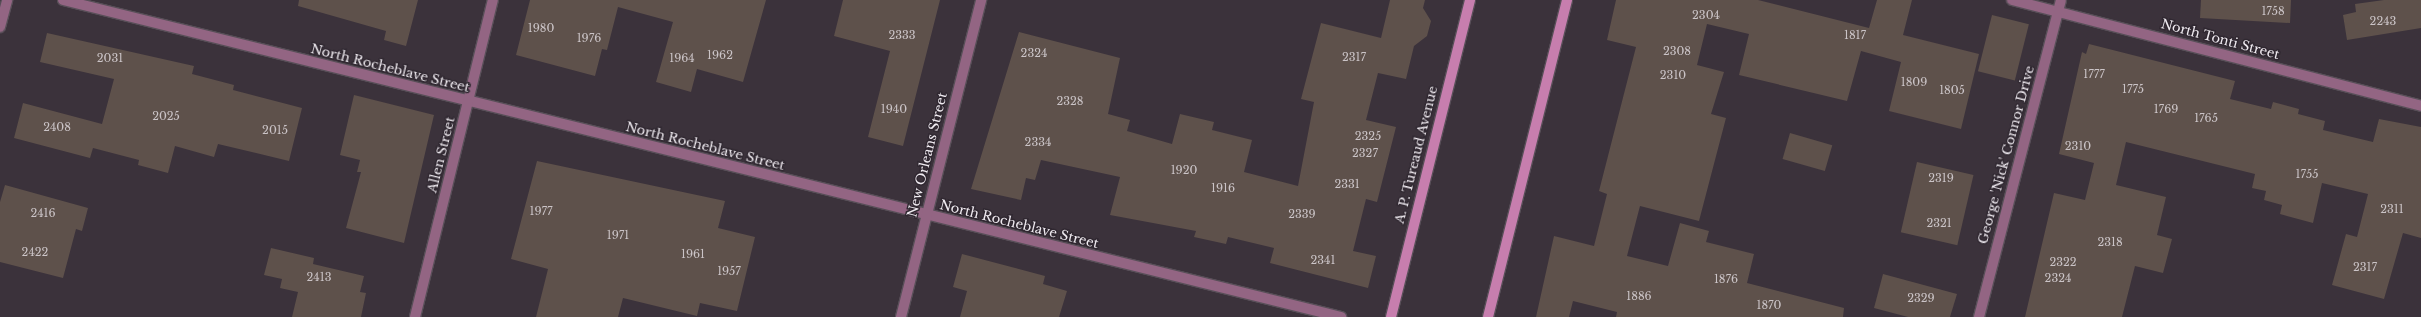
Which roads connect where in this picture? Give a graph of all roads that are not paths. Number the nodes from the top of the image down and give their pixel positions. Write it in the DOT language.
graph roads {
  1 [pos="6,0"];
  2 [pos="63,0"];
  3 [pos="493,0"];
  4 [pos="981,0"];
  5 [pos="1470,0"];
  6 [pos="1566,0"];
  7 [pos="2012,0"];
  8 [pos="2061,0"];
  9 [pos="2058,12"];
  10 [pos="0,27"];
  11 [pos="468,102"];
  12 [pos="2421,106"];
  13 [pos="926,216"];
  14 [pos="415,317"];
  15 [pos="901,317"];
  16 [pos="1341,317"];
  17 [pos="1390,317"];
  18 [pos="1488,317"];
  19 [pos="1979,317"];
  1 -- 10 [label="street"];
  2 -- 11 [label="street, North Rocheblave Street"];
  3 -- 11 [label="street, Allen Street"];
  4 -- 13 [label="street, New Orleans Street"];
  5 -- 17 [label="street, A. P. Tureaud Avenue"];
  6 -- 18 [label="street"];
  7 -- 9 [label="street, North Tonti Street"];
  8 -- 9 [label="street, George 'Nick' Connor Drive"];
  9 -- 12 [label="street, North Tonti Street"];
  9 -- 19 [label="street, George 'Nick' Connor Drive"];
  11 -- 13 [label="street, North Rocheblave Street"];
  11 -- 14 [label="street, Allen Street"];
  13 -- 15 [label="street, New Orleans Street"];
  13 -- 16 [label="street, North Rocheblave Street"];
}
